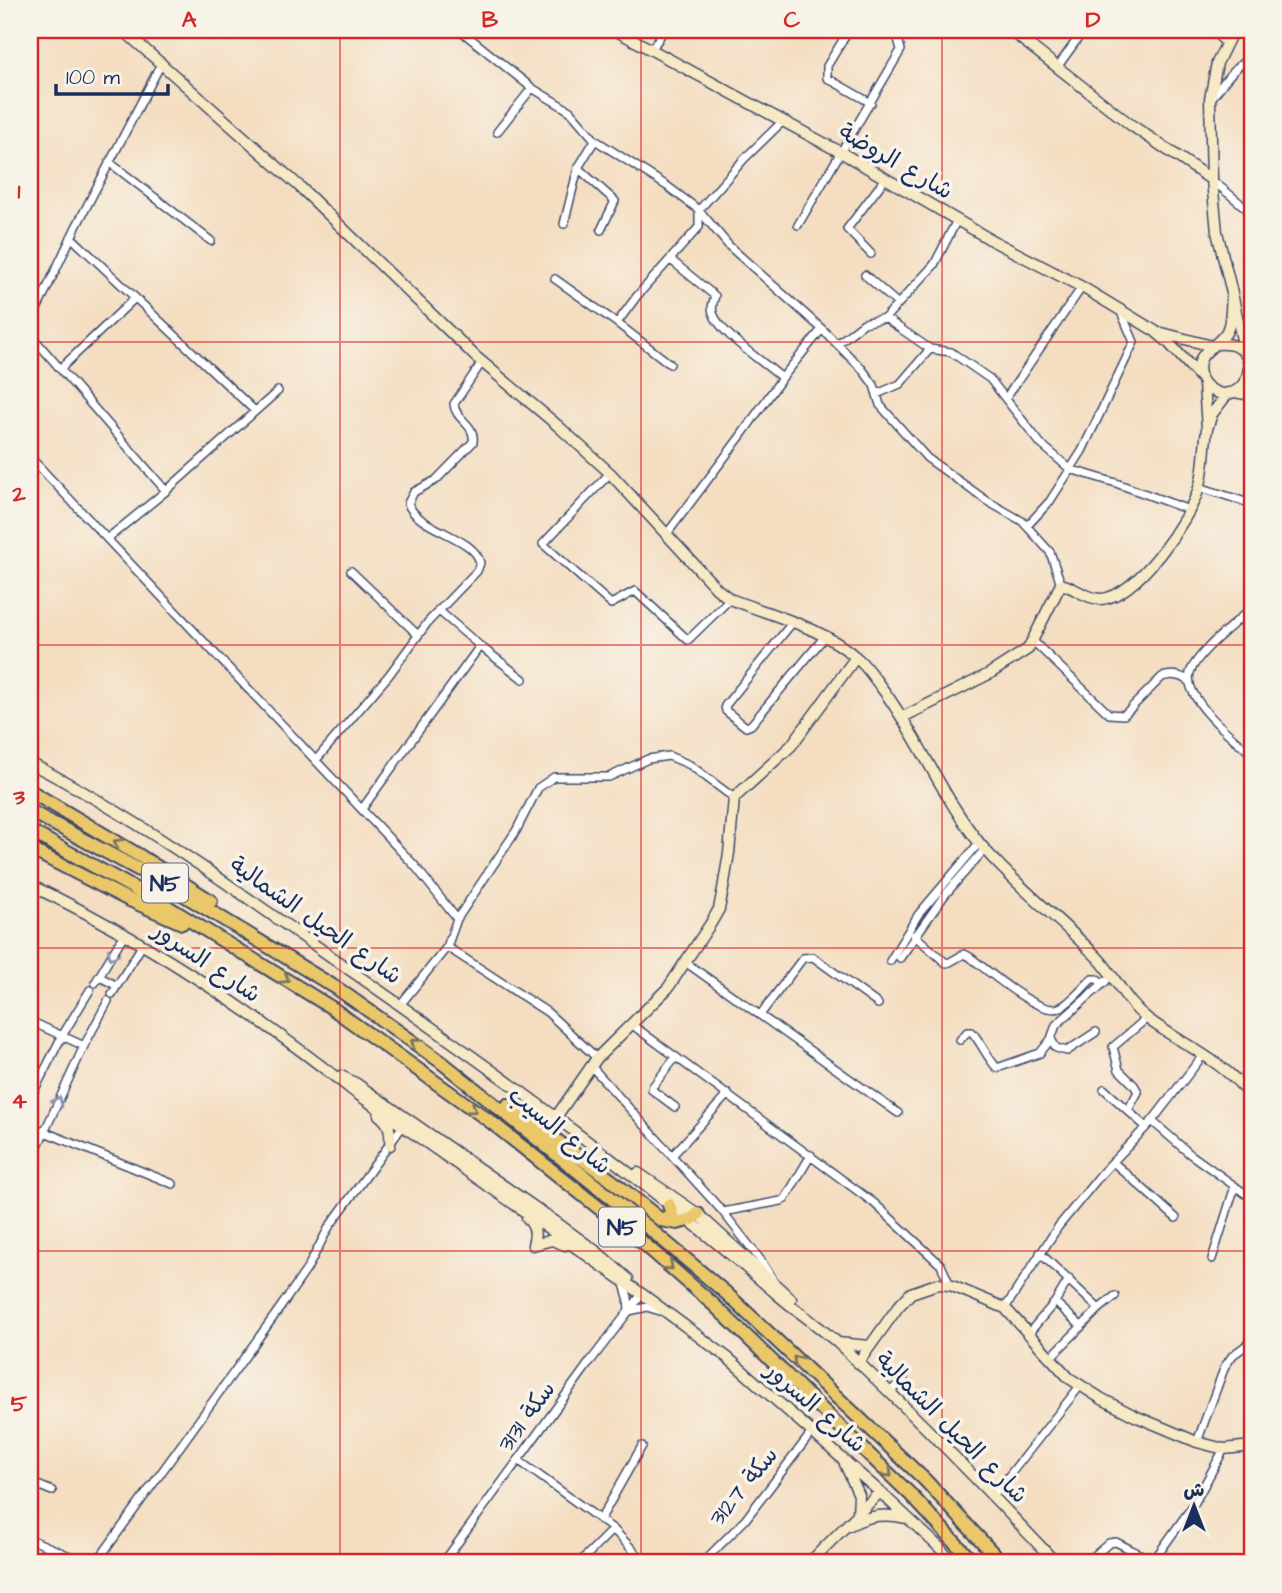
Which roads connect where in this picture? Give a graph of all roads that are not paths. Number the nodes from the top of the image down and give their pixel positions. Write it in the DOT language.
graph roads {
  1 [pos="123,30"];
  2 [pos="460,30"];
  3 [pos="615,30"];
  4 [pos="664,30"];
  5 [pos="849,30"];
  6 [pos="886,30"];
  7 [pos="1010,30"];
  8 [pos="1084,30"];
  9 [pos="1214,30"];
  10 [pos="1233,30"];
  11 [pos="1238,30"];
  12 [pos="1226,42"];
  13 [pos="652,48"];
  14 [pos="1252,58"];
  15 [pos="162,62"];
  16 [pos="1058,66"];
  17 [pos="532,88"];
  18 [pos="1210,99"];
  19 [pos="871,103"];
  20 [pos="783,121"];
  21 [pos="497,132"];
  22 [pos="595,140"];
  23 [pos="842,153"];
  24 [pos="109,162"];
  25 [pos="578,168"];
  26 [pos="885,179"];
  27 [pos="1212,180"];
  28 [pos="699,210"];
  29 [pos="1252,213"];
  30 [pos="957,220"];
  31 [pos="564,224"];
  32 [pos="798,225"];
  33 [pos="601,230"];
  34 [pos="71,237"];
  35 [pos="211,242"];
  36 [pos="871,254"];
  37 [pos="671,260"];
  38 [pos="866,275"];
  39 [pos="555,279"];
  40 [pos="1082,288"];
  41 [pos="1232,293"];
  42 [pos="135,298"];
  43 [pos="898,304"];
  44 [pos="1120,310"];
  45 [pos="885,318"];
  46 [pos="618,323"];
  47 [pos="30,324"];
  48 [pos="822,329"];
  49 [pos="1155,331"];
  50 [pos="30,334"];
  51 [pos="837,344"];
  52 [pos="1214,345"];
  53 [pos="930,349"];
  54 [pos="1249,360"];
  55 [pos="482,362"];
  56 [pos="670,364"];
  57 [pos="60,369"];
  58 [pos="782,377"];
  59 [pos="1202,381"];
  60 [pos="278,391"];
  61 [pos="1231,392"];
  62 [pos="877,394"];
  63 [pos="1252,395"];
  64 [pos="1006,398"];
  65 [pos="255,411"];
  66 [pos="1207,429"];
  67 [pos="30,457"];
  68 [pos="1070,469"];
  69 [pos="610,473"];
  70 [pos="1199,487"];
  71 [pos="166,491"];
  72 [pos="1252,505"];
  73 [pos="1189,510"];
  74 [pos="1027,526"];
  75 [pos="666,535"];
  76 [pos="107,539"];
  77 [pos="351,571"];
  78 [pos="1060,584"];
  79 [pos="730,599"];
  80 [pos="1252,607"];
  81 [pos="439,610"];
  82 [pos="792,623"];
  83 [pos="418,635"];
  84 [pos="826,635"];
  85 [pos="1034,642"];
  86 [pos="480,646"];
  87 [pos="856,657"];
  88 [pos="523,679"];
  89 [pos="1188,680"];
  90 [pos="903,717"];
  91 [pos="1252,754"];
  92 [pos="316,760"];
  93 [pos="30,763"];
  94 [pos="30,791"];
  95 [pos="734,798"];
  96 [pos="362,810"];
  97 [pos="30,811"];
  98 [pos="30,831"];
  99 [pos="982,846"];
  100 [pos="30,849"];
  101 [pos="30,885"];
  102 [pos="457,919"];
  103 [pos="125,933"];
  104 [pos="914,935"];
  105 [pos="227,943"];
  106 [pos="143,944"];
  107 [pos="447,947"];
  108 [pos="900,957"];
  109 [pos="890,961"];
  110 [pos="685,962"];
  111 [pos="1112,975"];
  112 [pos="95,983"];
  113 [pos="1104,983"];
  114 [pos="338,989"];
  115 [pos="113,994"];
  116 [pos="400,1004"];
  117 [pos="878,1004"];
  118 [pos="760,1015"];
  119 [pos="1147,1018"];
  120 [pos="30,1021"];
  121 [pos="631,1024"];
  122 [pos="1096,1031"];
  123 [pos="62,1036"];
  124 [pos="1051,1039"];
  125 [pos="960,1040"];
  126 [pos="84,1046"];
  127 [pos="1203,1054"];
  128 [pos="676,1057"];
  129 [pos="440,1061"];
  130 [pos="594,1062"];
  131 [pos="319,1064"];
  132 [pos="1104,1089"];
  133 [pos="356,1093"];
  134 [pos="728,1094"];
  135 [pos="1252,1098"];
  136 [pos="30,1099"];
  137 [pos="675,1107"];
  138 [pos="1128,1110"];
  139 [pos="898,1113"];
  140 [pos="556,1118"];
  141 [pos="406,1122"];
  142 [pos="1149,1124"];
  143 [pos="30,1126"];
  144 [pos="568,1126"];
  145 [pos="44,1131"];
  146 [pos="390,1145"];
  147 [pos="811,1155"];
  148 [pos="672,1156"];
  149 [pos="449,1158"];
  150 [pos="1112,1162"];
  151 [pos="30,1163"];
  152 [pos="173,1184"];
  153 [pos="1235,1186"];
  154 [pos="1250,1197"];
  155 [pos="710,1198"];
  156 [pos="669,1205"];
  157 [pos="723,1212"];
  158 [pos="693,1218"];
  159 [pos="1176,1218"];
  160 [pos="661,1220"];
  161 [pos="579,1250"];
  162 [pos="1040,1253"];
  163 [pos="1212,1259"];
  164 [pos="1069,1279"];
  165 [pos="623,1281"];
  166 [pos="774,1282"];
  167 [pos="950,1285"];
  168 [pos="642,1294"];
  169 [pos="1115,1297"];
  170 [pos="1055,1302"];
  171 [pos="1005,1308"];
  172 [pos="1100,1309"];
  173 [pos="629,1311"];
  174 [pos="668,1313"];
  175 [pos="816,1325"];
  176 [pos="1081,1326"];
  177 [pos="1028,1334"];
  178 [pos="1252,1341"];
  179 [pos="837,1343"];
  180 [pos="869,1346"];
  181 [pos="1050,1358"];
  182 [pos="856,1361"];
  183 [pos="871,1376"];
  184 [pos="904,1378"];
  185 [pos="1080,1386"];
  186 [pos="889,1393"];
  187 [pos="812,1432"];
  188 [pos="1197,1442"];
  189 [pos="642,1446"];
  190 [pos="1252,1446"];
  191 [pos="1224,1449"];
  192 [pos="841,1458"];
  193 [pos="518,1460"];
  194 [pos="30,1482"];
  195 [pos="52,1491"];
  196 [pos="880,1492"];
  197 [pos="993,1496"];
  198 [pos="858,1514"];
  199 [pos="908,1518"];
  200 [pos="600,1520"];
  201 [pos="844,1528"];
  202 [pos="613,1529"];
  203 [pos="30,1539"];
  204 [pos="58,1553"];
  205 [pos="973,1562"];
  206 [pos="1156,1562"];
  207 [pos="53,1563"];
  208 [pos="86,1563"];
  209 [pos="96,1563"];
  210 [pos="443,1563"];
  211 [pos="579,1563"];
  212 [pos="645,1563"];
  213 [pos="702,1563"];
  214 [pos="809,1563"];
  215 [pos="952,1563"];
  216 [pos="1002,1563"];
  217 [pos="1056,1563"];
  218 [pos="1086,1563"];
  1 -- 15 [label="street"];
  2 -- 17 [label="street"];
  3 -- 13 [label="street, شارع الروضة"];
  4 -- 13 [label="street"];
  5 -- 19 [label="street"];
  6 -- 19 [label="street"];
  7 -- 16 [label="street"];
  8 -- 16 [label="street"];
  9 -- 12 [label="street"];
  10 -- 12 [label="street"];
  11 -- 12 [label="street"];
  12 -- 18 [label="street"];
  13 -- 20 [label="street, شارع الروضة"];
  14 -- 18 [label="street"];
  15 -- 24 [label="street"];
  15 -- 55 [label="street"];
  16 -- 27 [label="street"];
  17 -- 21 [label="street"];
  17 -- 22 [label="street"];
  18 -- 27 [label="street"];
  19 -- 23 [label="street"];
  20 -- 23 [label="street, شارع الروضة"];
  20 -- 28 [label="street"];
  22 -- 25 [label="street"];
  22 -- 28 [label="street"];
  23 -- 26 [label="street, شارع الروضة"];
  23 -- 32 [label="street"];
  24 -- 34 [label="street"];
  24 -- 35 [label="street"];
  25 -- 31 [label="street"];
  25 -- 33 [label="street"];
  26 -- 30 [label="street, شارع الروضة"];
  26 -- 36 [label="street"];
  27 -- 29 [label="street"];
  27 -- 41 [label="street"];
  28 -- 37 [label="street"];
  28 -- 48 [label="street"];
  30 -- 40 [label="street, شارع الروضة"];
  30 -- 43 [label="street"];
  34 -- 42 [label="street"];
  34 -- 47 [label="street"];
  37 -- 46 [label="street"];
  37 -- 58 [label="street"];
  38 -- 43 [label="street"];
  39 -- 46 [label="street"];
  40 -- 44 [label="street, شارع الروضة"];
  40 -- 64 [label="street"];
  41 -- 52 [label="street"];
  41 -- 54 [label="street"];
  42 -- 57 [label="street"];
  42 -- 65 [label="street"];
  43 -- 45 [label="street"];
  44 -- 49 [label="street, شارع الروضة"];
  44 -- 68 [label="street"];
  45 -- 51 [label="street"];
  45 -- 53 [label="street"];
  46 -- 56 [label="street"];
  48 -- 51 [label="street"];
  48 -- 58 [label="street"];
  49 -- 52 [label="street, شارع الروضة"];
  49 -- 59 [label="street, شارع الروضة"];
  50 -- 57 [label="street"];
  51 -- 62 [label="street"];
  52 -- 54 [label="street"];
  52 -- 59 [label="street"];
  53 -- 62 [label="street"];
  53 -- 64 [label="street"];
  54 -- 61 [label="street"];
  55 -- 69 [label="street"];
  55 -- 81 [label="street"];
  57 -- 71 [label="street"];
  58 -- 75 [label="street"];
  59 -- 61 [label="street"];
  59 -- 66 [label="street"];
  60 -- 65 [label="street"];
  61 -- 63 [label="street"];
  61 -- 66 [label="street"];
  62 -- 74 [label="street"];
  64 -- 68 [label="street"];
  65 -- 71 [label="street"];
  66 -- 70 [label="street"];
  67 -- 76 [label="street"];
  68 -- 73 [label="street"];
  68 -- 74 [label="street"];
  69 -- 75 [label="street"];
  69 -- 79 [label="street"];
  70 -- 72 [label="street"];
  70 -- 73 [label="street"];
  71 -- 76 [label="street"];
  73 -- 78 [label="street"];
  74 -- 78 [label="street"];
  75 -- 79 [label="street"];
  76 -- 92 [label="street"];
  77 -- 83 [label="street"];
  78 -- 85 [label="street"];
  79 -- 82 [label="street"];
  80 -- 89 [label="street"];
  81 -- 83 [label="street"];
  81 -- 86 [label="street"];
  82 -- 84 [label="street"];
  82 -- 84 [label="street"];
  83 -- 92 [label="street"];
  84 -- 87 [label="street"];
  85 -- 89 [label="street"];
  85 -- 90 [label="street"];
  86 -- 88 [label="street"];
  86 -- 96 [label="street"];
  87 -- 90 [label="street"];
  87 -- 95 [label="street"];
  89 -- 91 [label="street"];
  90 -- 99 [label="street"];
  92 -- 96 [label="street"];
  93 -- 116 [label="street, شارع الحيل الشمالية"];
  114 -- 94 [label="highway, one-way"];
  95 -- 102 [label="street"];
  95 -- 110 [label="street"];
  96 -- 102 [label="street"];
  97 -- 114 [label="highway, شارع السيب / N5"];
  98 -- 105 [label="highway, شارع السيب / N5"];
  99 -- 104 [label="street"];
  99 -- 109 [label="street"];
  99 -- 111 [label="street"];
  100 -- 105 [label="highway"];
  101 -- 103 [label="street, شارع السرور"];
  102 -- 107 [label="street"];
  103 -- 106 [label="street, شارع السرور"];
  103 -- 112 [label="street, one-way"];
  104 -- 108 [label="street"];
  104 -- 113 [label="street"];
  105 -- 205 [label="highway, شارع السيب / N5, one-way"];
  106 -- 115 [label="street"];
  106 -- 131 [label="street, شارع السرور"];
  107 -- 116 [label="street"];
  107 -- 130 [label="street"];
  110 -- 118 [label="street"];
  110 -- 121 [label="street"];
  111 -- 113 [label="street"];
  111 -- 119 [label="street"];
  112 -- 115 [label="street"];
  112 -- 123 [label="street"];
  113 -- 124 [label="street"];
  129 -- 114 [label="highway, شارع السيب / N5, one-way"];
  115 -- 126 [label="street"];
  116 -- 140 [label="street, شارع الحيل الشمالية"];
  117 -- 118 [label="street"];
  118 -- 139 [label="street"];
  119 -- 127 [label="street"];
  119 -- 138 [label="street"];
  120 -- 123 [label="street"];
  121 -- 128 [label="street"];
  121 -- 130 [label="street"];
  122 -- 124 [label="street"];
  123 -- 126 [label="street"];
  123 -- 136 [label="street"];
  124 -- 125 [label="street"];
  145 -- 126 [label="street, one-way"];
  127 -- 135 [label="street"];
  127 -- 142 [label="street"];
  128 -- 134 [label="street"];
  128 -- 137 [label="street"];
  129 -- 160 [label="highway"];
  216 -- 129 [label="highway, شارع السيب / N5, one-way"];
  130 -- 140 [label="street"];
  130 -- 148 [label="street"];
  131 -- 133 [label="street, شارع السرور"];
  131 -- 141 [label="street, شارع السرور"];
  132 -- 138 [label="street"];
  133 -- 141 [label="street, شارع السرور"];
  133 -- 146 [label="street"];
  134 -- 147 [label="street"];
  134 -- 148 [label="street"];
  138 -- 142 [label="street"];
  140 -- 144 [label="street, شارع الحيل الشمالية"];
  141 -- 146 [label="street"];
  141 -- 149 [label="street, شارع السرور"];
  141 -- 168 [label="street, شارع السرور"];
  142 -- 150 [label="street"];
  142 -- 153 [label="street"];
  143 -- 145 [label="street"];
  144 -- 156 [label="street, شارع الحيل الشمالية"];
  144 -- 158 [label="street, شارع الحيل الشمالية"];
  145 -- 151 [label="street"];
  145 -- 152 [label="street"];
  146 -- 209 [label="street"];
  147 -- 157 [label="street"];
  147 -- 167 [label="street"];
  148 -- 155 [label="street"];
  149 -- 161 [label="street, شارع السرور"];
  149 -- 161 [label="street"];
  150 -- 159 [label="street"];
  150 -- 162 [label="street"];
  153 -- 154 [label="street"];
  153 -- 163 [label="street"];
  155 -- 157 [label="street"];
  155 -- 158 [label="street"];
  156 -- 158 [label="street, شارع الحيل الشمالية"];
  156 -- 160 [label="highway"];
  157 -- 166 [label="street"];
  158 -- 160 [label="highway"];
  158 -- 166 [label="street, شارع الحيل الشمالية"];
  158 -- 175 [label="street, شارع الحيل الشمالية"];
  161 -- 165 [label="street, شارع السرور"];
  162 -- 164 [label="street"];
  162 -- 171 [label="street"];
  164 -- 170 [label="street"];
  164 -- 172 [label="street"];
  165 -- 168 [label="street, شارع السرور"];
  165 -- 173 [label="street"];
  166 -- 175 [label="street, شارع الحيل الشمالية"];
  167 -- 171 [label="street"];
  167 -- 180 [label="street"];
  168 -- 173 [label="street, سكة 3131"];
  168 -- 174 [label="street, شارع السرور"];
  169 -- 172 [label="street"];
  170 -- 176 [label="street"];
  170 -- 177 [label="street"];
  171 -- 177 [label="street"];
  172 -- 176 [label="street"];
  173 -- 174 [label="street"];
  173 -- 193 [label="street, سكة 3131"];
  174 -- 187 [label="street, شارع السرور"];
  175 -- 179 [label="street, شارع الحيل الشمالية"];
  176 -- 181 [label="street"];
  177 -- 181 [label="street"];
  178 -- 188 [label="street"];
  179 -- 180 [label="street"];
  179 -- 182 [label="street, شارع الحيل الشمالية"];
  180 -- 182 [label="street"];
  180 -- 183 [label="street"];
  181 -- 185 [label="street"];
  182 -- 183 [label="street, شارع الحيل الشمالية"];
  183 -- 186 [label="street, شارع الحيل الشمالية"];
  184 -- 186 [label="street"];
  185 -- 188 [label="street"];
  185 -- 197 [label="street"];
  186 -- 197 [label="street, شارع الحيل الشمالية"];
  187 -- 192 [label="street, شارع السرور"];
  187 -- 213 [label="street, سكة 3127"];
  188 -- 191 [label="street"];
  189 -- 200 [label="street"];
  190 -- 191 [label="street"];
  191 -- 206 [label="street"];
  192 -- 196 [label="street, شارع السرور"];
  192 -- 198 [label="street"];
  193 -- 200 [label="street"];
  193 -- 210 [label="street, سكة 3131"];
  194 -- 195 [label="street"];
  196 -- 198 [label="street"];
  196 -- 199 [label="street, شارع السرور"];
  197 -- 217 [label="street, شارع الحيل الشمالية"];
  198 -- 201 [label="street"];
  199 -- 201 [label="street"];
  199 -- 215 [label="street, شارع السرور"];
  200 -- 202 [label="street"];
  201 -- 214 [label="street"];
  202 -- 211 [label="street"];
  202 -- 212 [label="street"];
  203 -- 204 [label="street"];
  204 -- 207 [label="street"];
  204 -- 208 [label="street"];
  206 -- 218 [label="street"];
}
